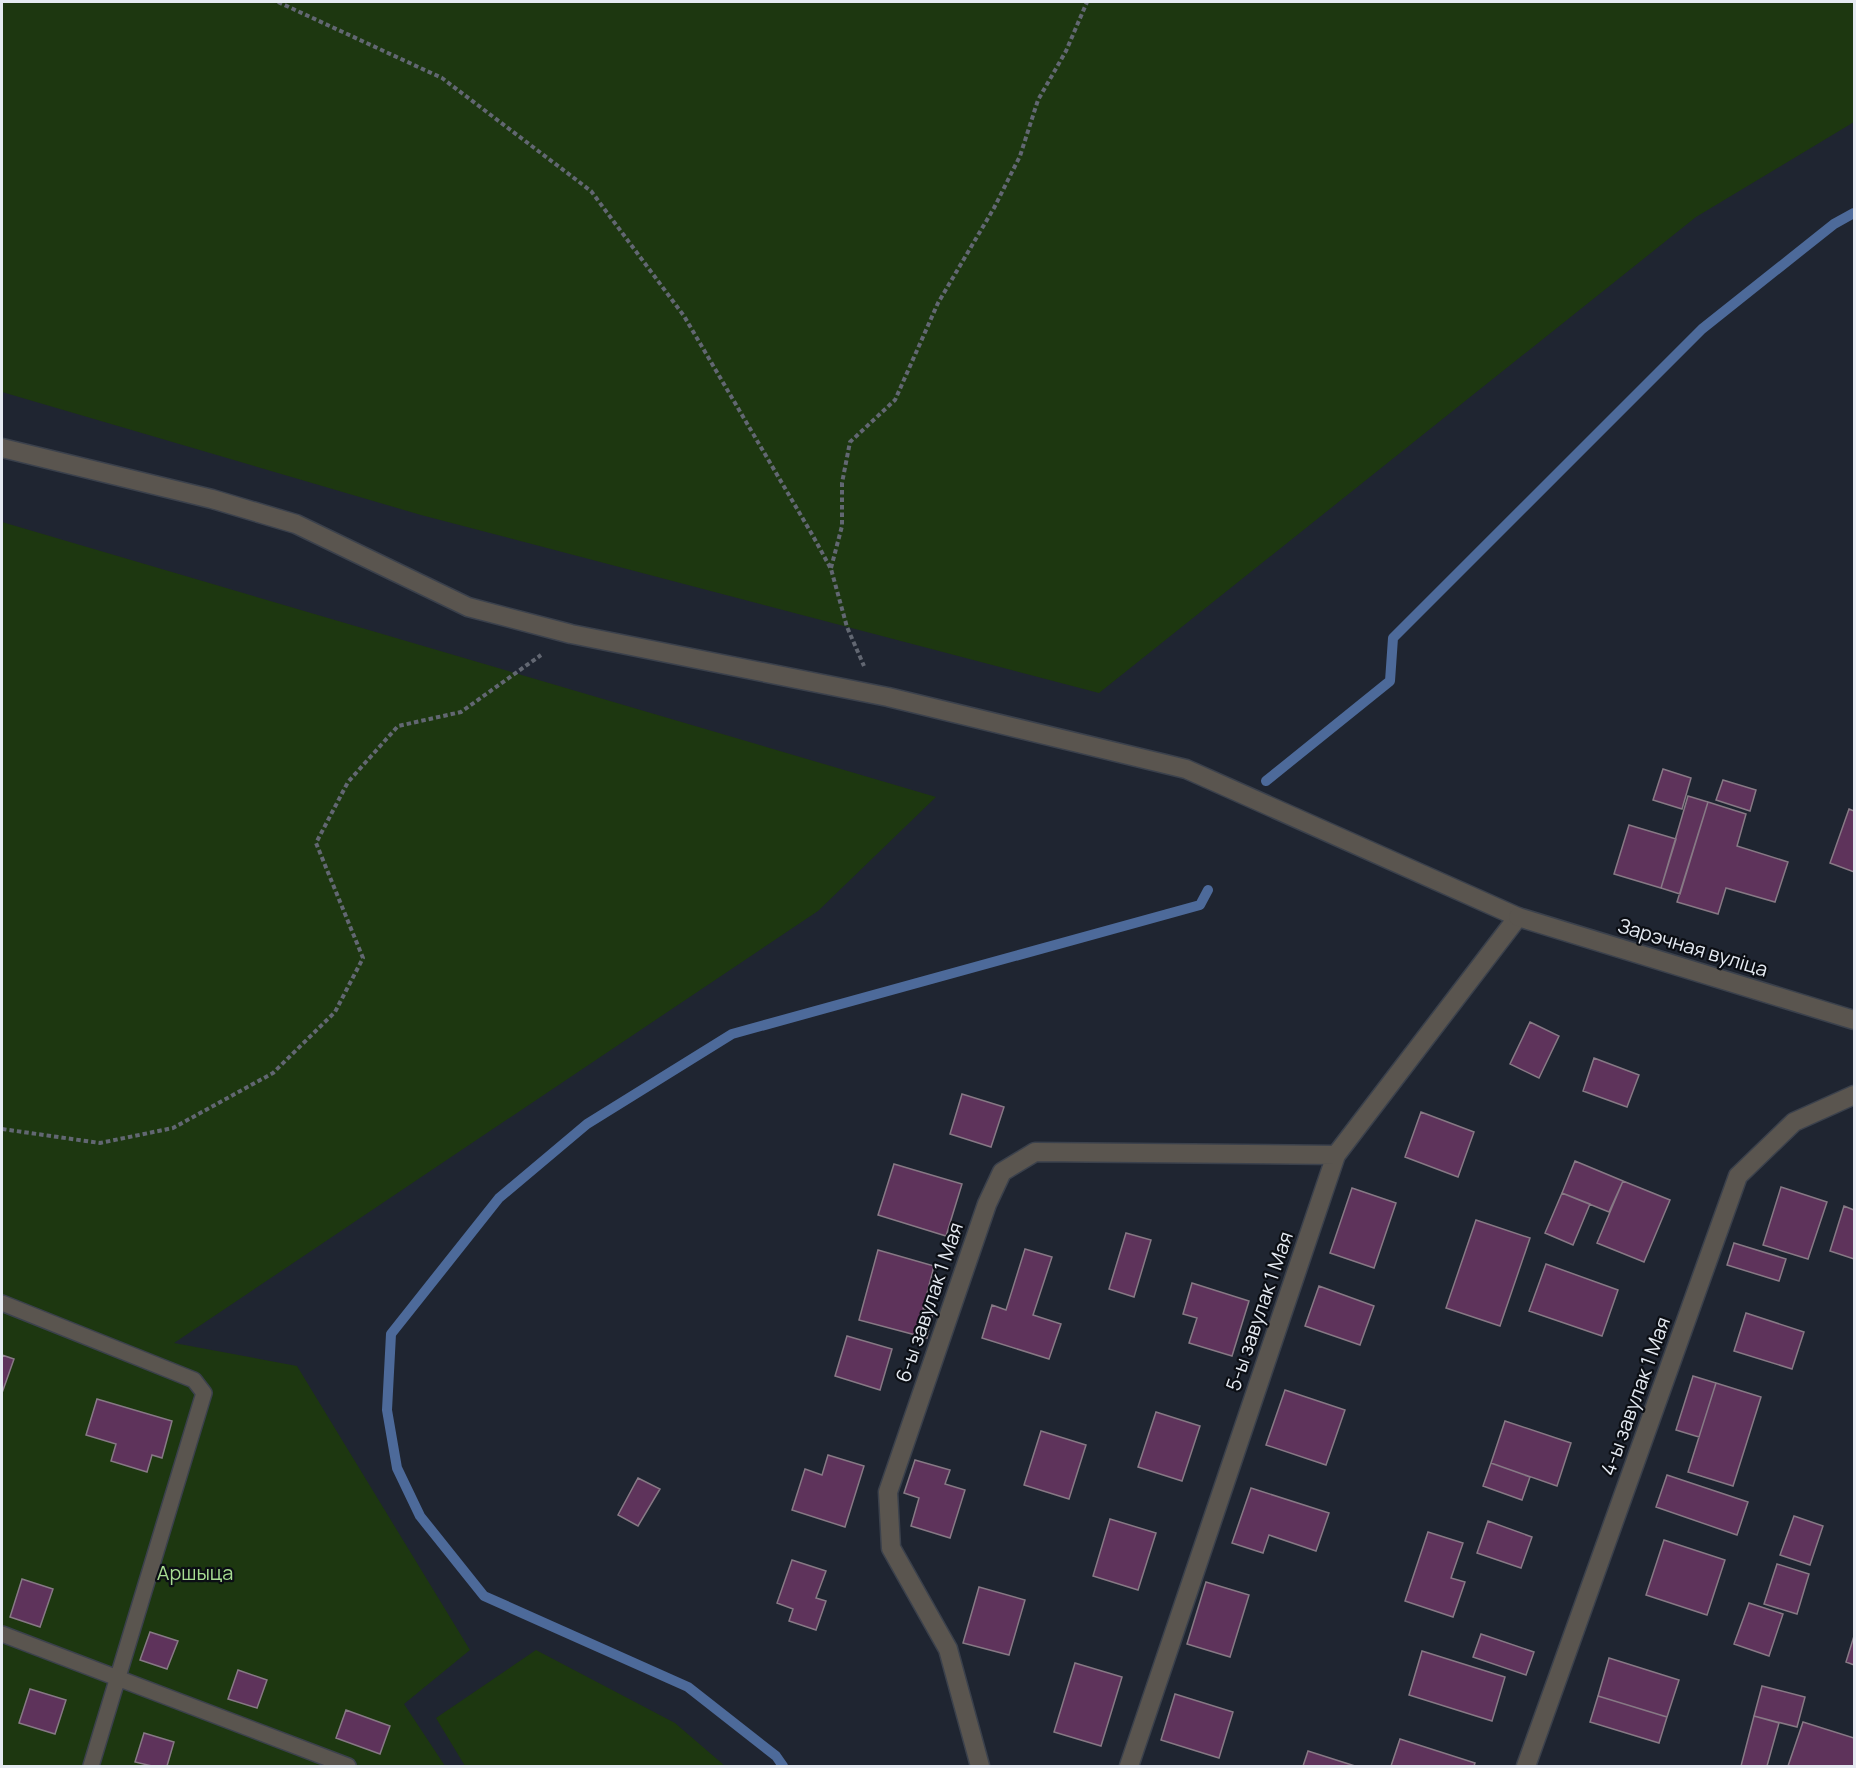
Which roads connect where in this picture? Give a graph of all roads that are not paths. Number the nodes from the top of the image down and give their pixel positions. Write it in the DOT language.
graph roads {
  1 [pos="2,448"];
  2 [pos="1518,916"];
  3 [pos="1854,1020"];
  4 [pos="1854,1095"];
  5 [pos="1336,1155"];
  6 [pos="2,1303"];
  7 [pos="2,1634"];
  8 [pos="116,1678"];
  9 [pos="91,1767"];
  10 [pos="348,1767"];
  11 [pos="980,1767"];
  12 [pos="1129,1767"];
  13 [pos="1526,1767"];
  1 -- 2 [label="street, Зарэчная вуліца"];
  2 -- 3 [label="street, Зарэчная вуліца"];
  2 -- 5 [label="street, 5-ы завулак 1 Мая"];
  4 -- 13 [label="street, 4-ы завулак 1 Мая"];
  5 -- 11 [label="street, 6-ы завулак 1 Мая"];
  5 -- 12 [label="street, 5-ы завулак 1 Мая"];
  6 -- 8 [label="lane"];
  7 -- 8 [label="lane"];
  8 -- 9 [label="lane"];
  8 -- 10 [label="lane"];
}
